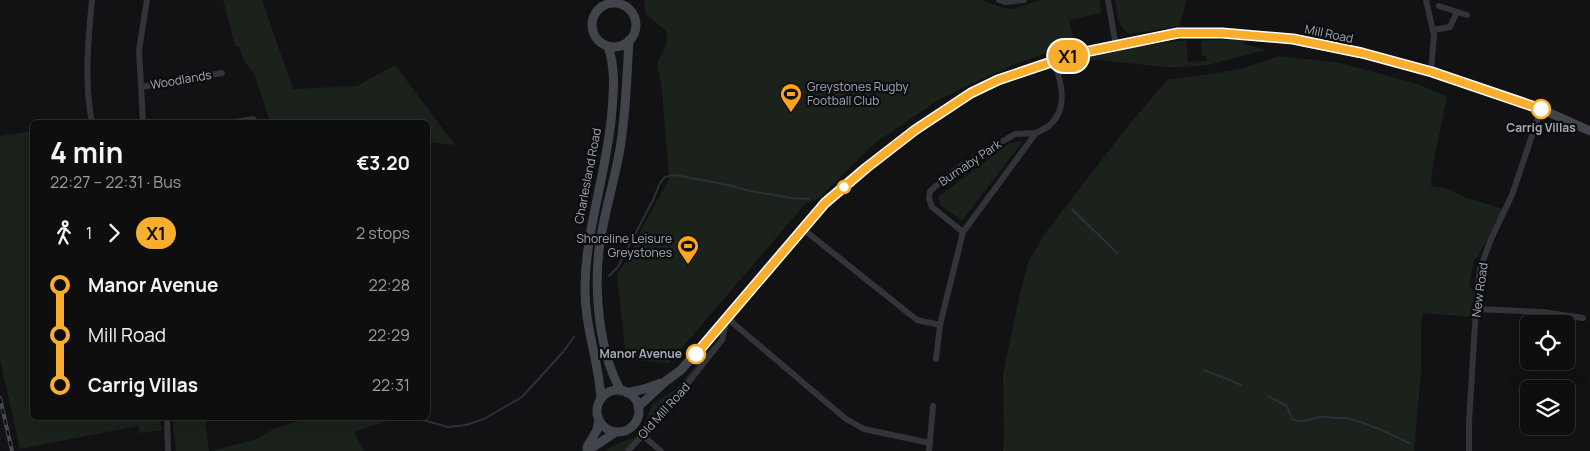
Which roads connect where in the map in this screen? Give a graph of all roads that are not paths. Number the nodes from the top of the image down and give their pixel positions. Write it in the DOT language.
graph roads {
  1 [pos="92,0"];
  2 [pos="147,0"];
  3 [pos="999,0"];
  4 [pos="1024,0"];
  5 [pos="1108,0"];
  6 [pos="1426,0"];
  7 [pos="602,4"];
  8 [pos="625,4"];
  9 [pos="1439,6"];
  10 [pos="1458,12"];
  11 [pos="1467,15"];
  12 [pos="1433,30"];
  13 [pos="629,40"];
  14 [pos="608,46"];
  15 [pos="1116,46"];
  16 [pos="1054,61"];
  17 [pos="1432,72"];
  18 [pos="222,73"];
  19 [pos="141,87"];
  20 [pos="1541,109"];
  21 [pos="253,119"];
  22 [pos="92,120"];
  23 [pos="143,120"];
  24 [pos="247,120"];
  25 [pos="1590,131"];
  26 [pos="1036,133"];
  27 [pos="803,229"];
  28 [pos="962,232"];
  29 [pos="1476,309"];
  30 [pos="727,318"];
  31 [pos="1583,318"];
  32 [pos="940,325"];
  33 [pos="936,359"];
  34 [pos="666,381"];
  35 [pos="624,392"];
  36 [pos="600,399"];
  37 [pos="933,406"];
  38 [pos="638,408"];
  39 [pos="167,420"];
  40 [pos="599,420"];
  41 [pos="616,432"];
  42 [pos="642,435"];
  43 [pos="930,443"];
  44 [pos="168,451"];
  45 [pos="586,451"];
  46 [pos="628,451"];
  47 [pos="661,451"];
  48 [pos="929,451"];
  49 [pos="1470,451"];
  1 -- 22 [label="street"];
  2 -- 19 [label="street, Woodlands"];
  3 -- 4 [label="street"];
  5 -- 15 [label="street"];
  6 -- 12 [label="street"];
  7 -- 8 [label="main road"];
  7 -- 14 [label="main road"];
  8 -- 13 [label="main road"];
  9 -- 10 [label="street"];
  10 -- 11 [label="street"];
  10 -- 12 [label="street"];
  12 -- 17 [label="street"];
  13 -- 14 [label="main road"];
  13 -- 35 [label="main road, Charlesland Road"];
  14 -- 36 [label="main road, Charlesland Road"];
  15 -- 16 [label="main road, Mill Road"];
  15 -- 17 [label="main road, Mill Road"];
  16 -- 26 [label="street, Burnaby Park"];
  16 -- 27 [label="main road, Mill Road"];
  17 -- 20 [label="main road, Mill Road"];
  18 -- 19 [label="street, Woodlands"];
  19 -- 23 [label="street, Woodlands"];
  20 -- 25 [label="main road, Mill Road"];
  20 -- 29 [label="street, New Road"];
  21 -- 24 [label="street"];
  26 -- 28 [label="street, Burnaby Park"];
  26 -- 28 [label="street, Burnaby Park"];
  27 -- 30 [label="main road, Mill Road"];
  27 -- 32 [label="street"];
  28 -- 32 [label="street, Burnaby Park"];
  29 -- 31 [label="street"];
  29 -- 49 [label="street, New Road"];
  30 -- 34 [label="main road, Mill Road"];
  30 -- 42 [label="street, Old Mill Road"];
  30 -- 43 [label="street"];
  32 -- 33 [label="street, Burnaby Park"];
  34 -- 35 [label="main road, Mill Road"];
  34 -- 38 [label="main road, Mill Road"];
  35 -- 36 [label="main road"];
  35 -- 38 [label="main road"];
  36 -- 40 [label="main road"];
  37 -- 43 [label="street"];
  38 -- 41 [label="main road"];
  39 -- 44 [label="street"];
  40 -- 41 [label="main road"];
  40 -- 45 [label="main road"];
  41 -- 45 [label="main road"];
  42 -- 46 [label="street, Old Mill Road"];
  42 -- 47 [label="street"];
  43 -- 48 [label="street"];
}
